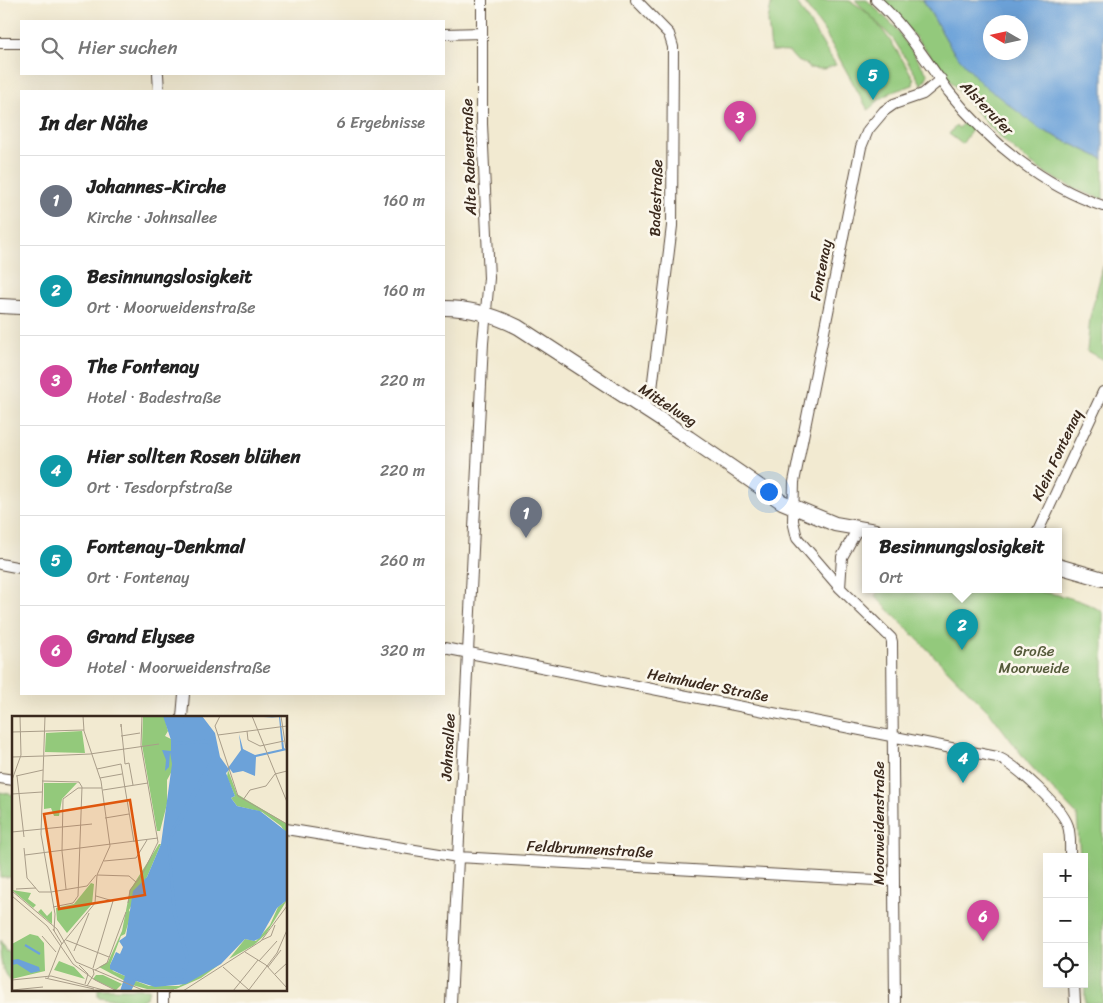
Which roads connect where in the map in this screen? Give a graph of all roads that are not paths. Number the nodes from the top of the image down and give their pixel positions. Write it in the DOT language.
graph roads {
  1 [pos="482,0"];
  2 [pos="636,0"];
  3 [pos="876,0"];
  4 [pos="482,33"];
  5 [pos="445,34"];
  6 [pos="0,43"];
  7 [pos="20,43"];
  8 [pos="158,75"];
  9 [pos="941,79"];
  10 [pos="159,90"];
  11 [pos="1103,206"];
  12 [pos="0,306"];
  13 [pos="20,307"];
  14 [pos="445,308"];
  15 [pos="487,314"];
  16 [pos="1103,392"];
  17 [pos="643,409"];
  18 [pos="793,507"];
  19 [pos="858,528"];
  20 [pos="1039,528"];
  21 [pos="862,529"];
  22 [pos="0,564"];
  23 [pos="1062,567"];
  24 [pos="20,568"];
  25 [pos="1103,579"];
  26 [pos="840,588"];
  27 [pos="892,642"];
  28 [pos="445,648"];
  29 [pos="468,653"];
  30 [pos="184,695"];
  31 [pos="182,716"];
  32 [pos="894,737"];
  33 [pos="288,829"];
  34 [pos="1070,853"];
  35 [pos="458,857"];
  36 [pos="894,881"];
  37 [pos="1074,988"];
  38 [pos="164,990"];
  39 [pos="163,1003"];
  40 [pos="451,1003"];
  41 [pos="895,1003"];
  42 [pos="1075,1003"];
  1 -- 4 [label="street, Alte Rabenstraße"];
  2 -- 17 [label="street, Badestraße"];
  3 -- 9 [label="street, Alsterufer"];
  4 -- 5 [label="street"];
  4 -- 15 [label="street, Alte Rabenstraße"];
  6 -- 7 [label="street"];
  8 -- 10 [label="street"];
  9 -- 11 [label="street, Alsterufer"];
  9 -- 18 [label="street, Fontenay"];
  12 -- 13 [label="street"];
  14 -- 15 [label="street, Mittelweg"];
  15 -- 17 [label="street, Mittelweg"];
  15 -- 29 [label="street, Johnsallee"];
  16 -- 20 [label="street, Klein Fontenay"];
  17 -- 18 [label="street, Mittelweg"];
  18 -- 19 [label="street, Mittelweg"];
  18 -- 26 [label="street, Fontenay"];
  19 -- 21 [label="street, Mittelweg"];
  19 -- 26 [label="street"];
  22 -- 24 [label="street"];
  23 -- 25 [label="street"];
  26 -- 27 [label="street, Fontenay"];
  27 -- 32 [label="street, Moorweidenstraße"];
  28 -- 29 [label="street, Heimhuder Straße"];
  29 -- 32 [label="street, Heimhuder Straße"];
  29 -- 35 [label="street, Johnsallee"];
  30 -- 31 [label="street"];
  32 -- 34 [label="street, Heimhuder Straße"];
  32 -- 36 [label="street, Moorweidenstraße"];
  33 -- 35 [label="street, Feldbrunnenstraße"];
  35 -- 36 [label="street, Feldbrunnenstraße"];
  35 -- 40 [label="street, Johnsallee"];
  36 -- 41 [label="street, Moorweidenstraße"];
  37 -- 42 [label="street"];
  38 -- 39 [label="street"];
}
